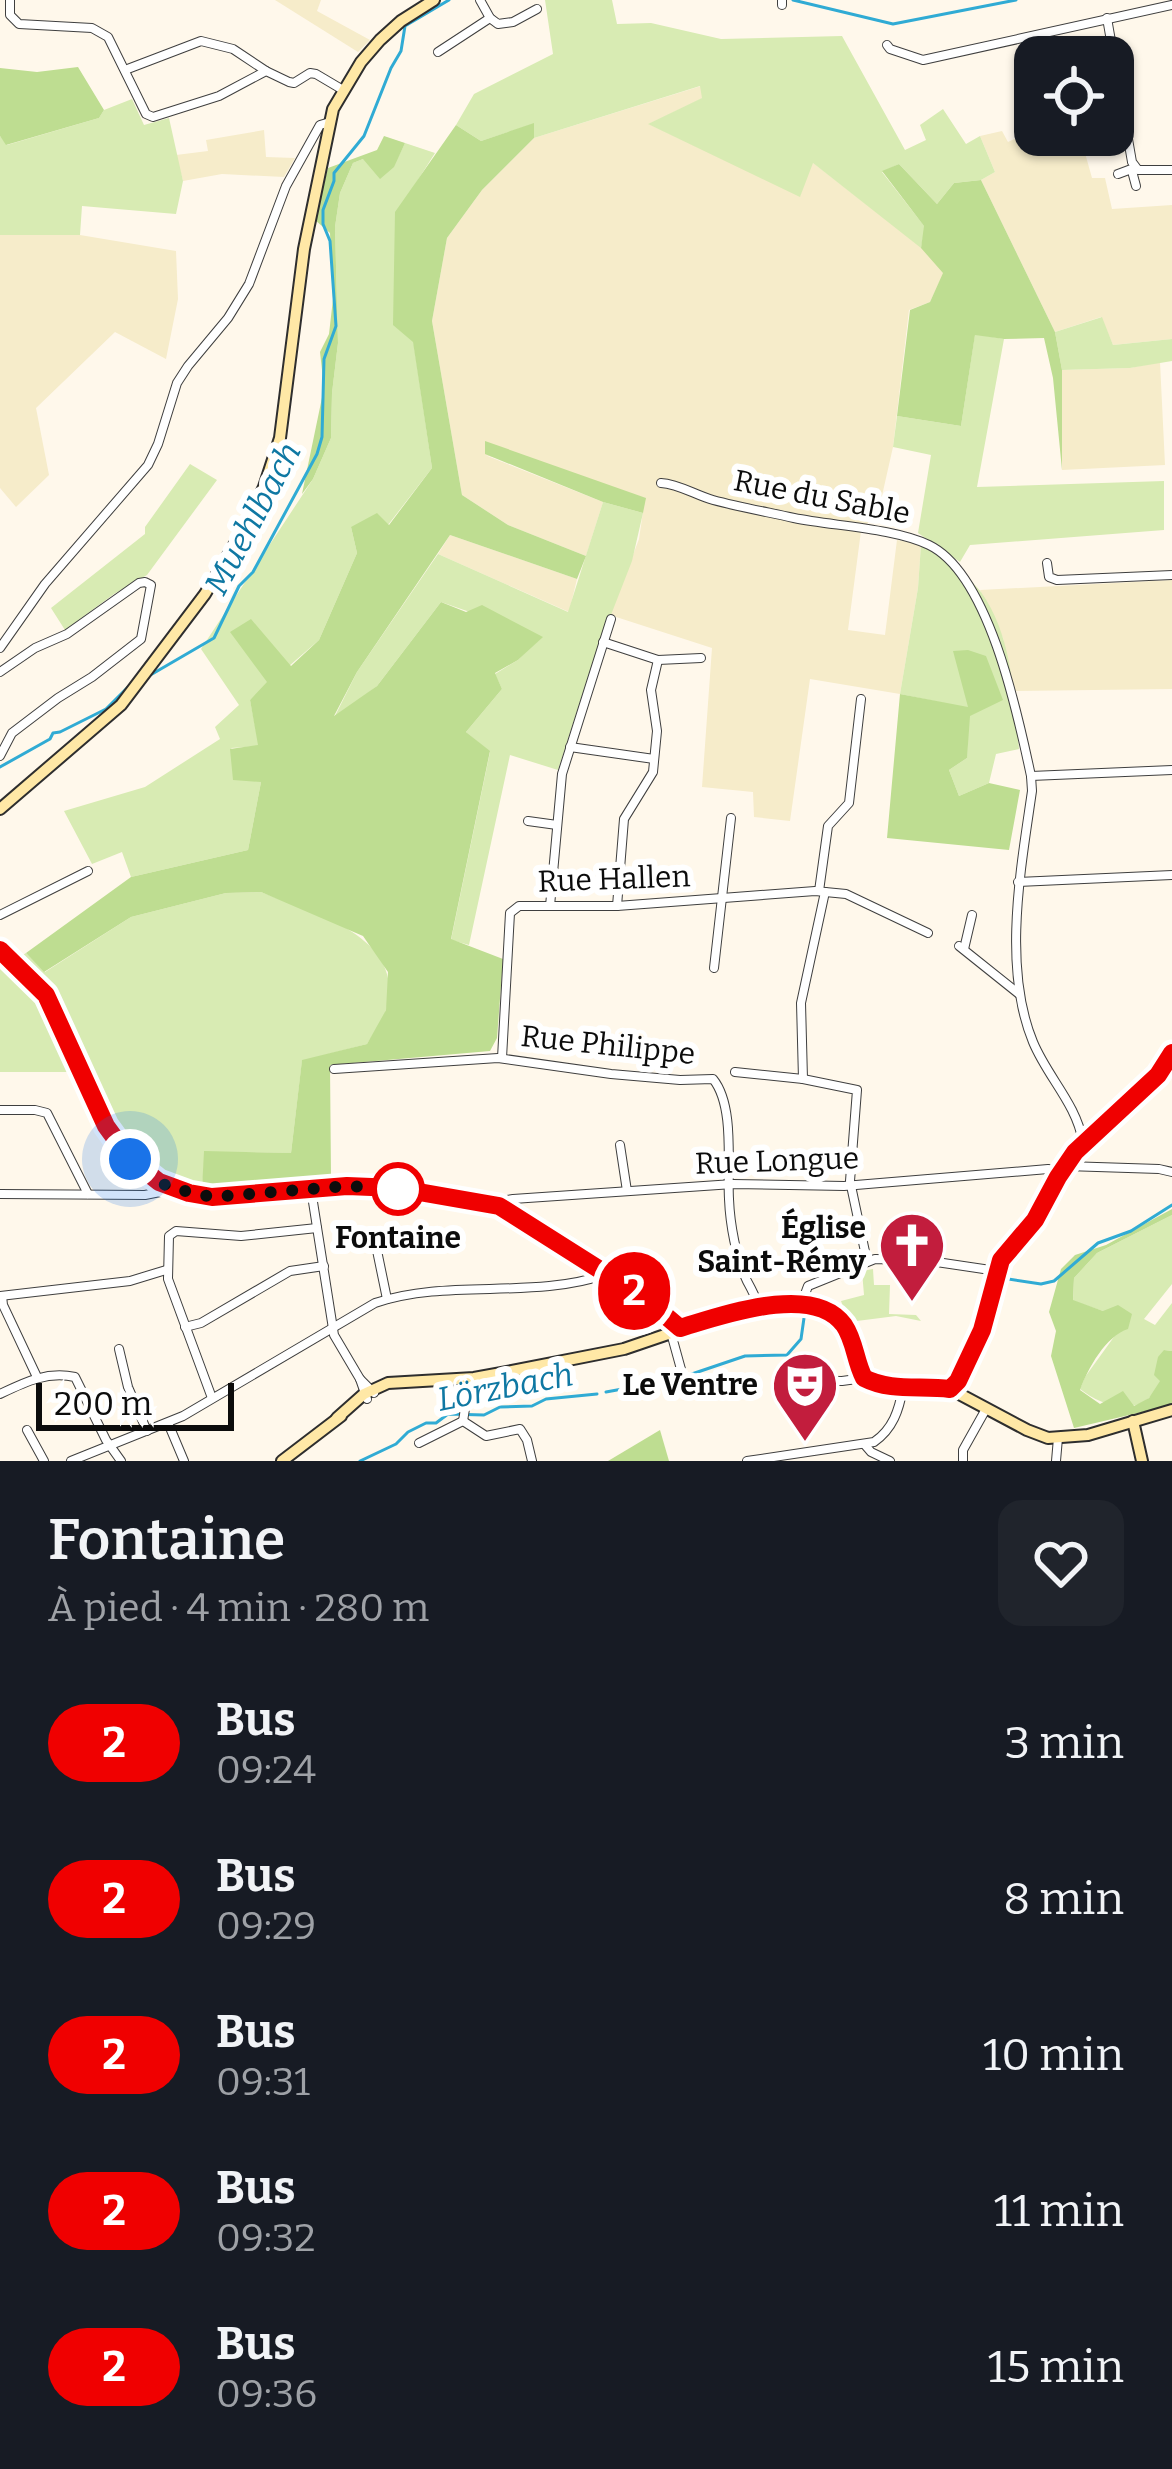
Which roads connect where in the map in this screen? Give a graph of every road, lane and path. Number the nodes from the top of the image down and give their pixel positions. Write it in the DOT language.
graph roads {
  1 [pos="10,0"];
  2 [pos="434,0"];
  3 [pos="480,0"];
  4 [pos="1172,4"];
  5 [pos="537,9"];
  6 [pos="490,18"];
  7 [pos="1107,18"];
  8 [pos="887,44"];
  9 [pos="438,52"];
  10 [pos="125,70"];
  11 [pos="266,70"];
  12 [pos="344,90"];
  13 [pos="330,122"];
  14 [pos="1133,169"];
  15 [pos="1172,170"];
  16 [pos="1118,174"];
  17 [pos="1136,186"];
  18 [pos="661,483"];
  19 [pos="1047,563"];
  20 [pos="1172,574"];
  21 [pos="611,619"];
  22 [pos="603,642"];
  23 [pos="0,648"];
  24 [pos="701,658"];
  25 [pos="658,660"];
  26 [pos="0,672"];
  27 [pos="861,699"];
  28 [pos="570,747"];
  29 [pos="0,756"];
  30 [pos="654,758"];
  31 [pos="1172,770"];
  32 [pos="1031,776"];
  33 [pos="0,809"];
  34 [pos="731,818"];
  35 [pos="528,821"];
  36 [pos="557,825"];
  37 [pos="88,872"];
  38 [pos="1172,875"];
  39 [pos="1018,882"];
  40 [pos="822,891"];
  41 [pos="724,899"];
  42 [pos="550,906"];
  43 [pos="617,906"];
  44 [pos="0,915"];
  45 [pos="972,915"];
  46 [pos="928,933"];
  47 [pos="0,950"];
  48 [pos="714,968"];
  49 [pos="1021,995"];
  50 [pos="1172,1056"];
  51 [pos="502,1058"];
  52 [pos="334,1069"];
  53 [pos="735,1072"];
  54 [pos="803,1079"];
  55 [pos="0,1110"];
  56 [pos="1083,1142"];
  57 [pos="620,1144"];
  58 [pos="1063,1168"];
  59 [pos="1172,1172"];
  60 [pos="164,1184"];
  61 [pos="730,1185"];
  62 [pos="851,1185"];
  63 [pos="311,1189"];
  64 [pos="627,1191"];
  65 [pos="0,1194"];
  66 [pos="88,1194"];
  67 [pos="499,1206"];
  68 [pos="317,1228"];
  69 [pos="374,1236"];
  70 [pos="867,1261"];
  71 [pos="324,1266"];
  72 [pos="166,1270"];
  73 [pos="997,1271"];
  74 [pos="607,1274"];
  75 [pos="1,1296"];
  76 [pos="387,1299"];
  77 [pos="802,1304"];
  78 [pos="759,1307"];
  79 [pos="333,1325"];
  80 [pos="185,1327"];
  81 [pos="675,1330"];
  82 [pos="119,1349"];
  83 [pos="37,1377"];
  84 [pos="470,1378"];
  85 [pos="864,1378"];
  86 [pos="784,1380"];
  87 [pos="903,1388"];
  88 [pos="950,1389"];
  89 [pos="687,1391"];
  90 [pos="0,1394"];
  91 [pos="369,1394"];
  92 [pos="212,1398"];
  93 [pos="987,1408"];
  94 [pos="1170,1414"];
  95 [pos="464,1417"];
  96 [pos="1133,1421"];
  97 [pos="168,1423"];
  98 [pos="27,1430"];
  99 [pos="147,1431"];
  100 [pos="1058,1438"];
  101 [pos="419,1443"];
  102 [pos="865,1445"];
  103 [pos="111,1446"];
  104 [pos="74,1460"];
  105 [pos="44,1461"];
  106 [pos="121,1461"];
  107 [pos="184,1461"];
  108 [pos="282,1461"];
  109 [pos="532,1461"];
  110 [pos="747,1461"];
  111 [pos="890,1461"];
  112 [pos="963,1461"];
  113 [pos="1057,1461"];
  114 [pos="1142,1461"];
  1 -- 10 [label="street"];
  2 -- 12 [label="street"];
  3 -- 6 [label="street"];
  4 -- 7 [label="street"];
  5 -- 6 [label="street"];
  6 -- 9 [label="street"];
  7 -- 8 [label="street"];
  7 -- 14 [label="street"];
  10 -- 11 [label="street"];
  10 -- 11 [label="street"];
  11 -- 12 [label="street"];
  12 -- 13 [label="street"];
  13 -- 23 [label="street"];
  13 -- 33 [label="street"];
  14 -- 15 [label="street"];
  14 -- 16 [label="street"];
  14 -- 17 [label="street"];
  18 -- 32 [label="street, Rue du Sable"];
  19 -- 20 [label="street"];
  21 -- 22 [label="street"];
  22 -- 25 [label="street"];
  22 -- 28 [label="street"];
  24 -- 25 [label="street"];
  25 -- 30 [label="street"];
  26 -- 29 [label="street"];
  27 -- 40 [label="street"];
  28 -- 30 [label="street"];
  28 -- 36 [label="street"];
  30 -- 43 [label="street"];
  31 -- 32 [label="street"];
  32 -- 39 [label="street, Rue du Sable"];
  34 -- 41 [label="street, Rue Hallen"];
  35 -- 36 [label="street"];
  36 -- 42 [label="street"];
  37 -- 44 [label="street"];
  38 -- 39 [label="street"];
  39 -- 49 [label="street, Rue du Sable"];
  40 -- 41 [label="street, Rue Hallen"];
  40 -- 46 [label="street, Rue Hallen"];
  40 -- 54 [label="street"];
  41 -- 43 [label="street, Rue Hallen"];
  41 -- 48 [label="street, Rue Hallen"];
  42 -- 43 [label="street, Rue Hallen"];
  42 -- 51 [label="street, Rue Hallen"];
  45 -- 49 [label="street"];
  47 -- 60 [label="street"];
  49 -- 56 [label="street, Rue du Sable"];
  50 -- 56 [label="street"];
  51 -- 52 [label="street, Rue Philippe"];
  51 -- 61 [label="street, Rue Philippe"];
  53 -- 54 [label="street"];
  54 -- 62 [label="street"];
  55 -- 66 [label="street"];
  56 -- 58 [label="street"];
  57 -- 64 [label="street"];
  58 -- 59 [label="street, Rue Longue"];
  58 -- 62 [label="street, Rue Longue"];
  58 -- 73 [label="street"];
  60 -- 63 [label="street"];
  60 -- 66 [label="street"];
  61 -- 62 [label="street, Rue Longue"];
  61 -- 64 [label="street, Rue Longue"];
  61 -- 78 [label="street, Rue Philippe"];
  62 -- 70 [label="street"];
  63 -- 67 [label="street"];
  63 -- 68 [label="street"];
  64 -- 67 [label="street, Rue Longue"];
  65 -- 66 [label="street"];
  67 -- 74 [label="street"];
  68 -- 71 [label="street"];
  68 -- 72 [label="street"];
  69 -- 76 [label="street"];
  70 -- 73 [label="street"];
  70 -- 77 [label="street"];
  71 -- 79 [label="street"];
  71 -- 80 [label="street"];
  72 -- 75 [label="street"];
  72 -- 80 [label="street"];
  73 -- 88 [label="street"];
  74 -- 76 [label="street"];
  74 -- 81 [label="street"];
  75 -- 83 [label="street"];
  76 -- 79 [label="street"];
  77 -- 78 [label="street"];
  77 -- 85 [label="street"];
  78 -- 81 [label="street"];
  79 -- 91 [label="street"];
  79 -- 92 [label="street"];
  80 -- 92 [label="street"];
  81 -- 84 [label="street"];
  81 -- 89 [label="street"];
  82 -- 99 [label="street"];
  83 -- 90 [label="street"];
  83 -- 103 [label="street"];
  84 -- 91 [label="street"];
  84 -- 95 [label="street"];
  85 -- 86 [label="street"];
  85 -- 87 [label="street"];
  87 -- 88 [label="street"];
  87 -- 102 [label="street"];
  88 -- 93 [label="street"];
  91 -- 108 [label="street"];
  92 -- 97 [label="street"];
  93 -- 100 [label="street"];
  93 -- 112 [label="street"];
  94 -- 96 [label="street"];
  95 -- 101 [label="street"];
  95 -- 109 [label="street"];
  96 -- 100 [label="street"];
  96 -- 114 [label="street"];
  97 -- 99 [label="street"];
  97 -- 107 [label="street"];
  98 -- 105 [label="street"];
  99 -- 103 [label="street"];
  100 -- 113 [label="street"];
  102 -- 110 [label="street"];
  102 -- 111 [label="street"];
  103 -- 104 [label="street"];
  103 -- 106 [label="street"];
}
